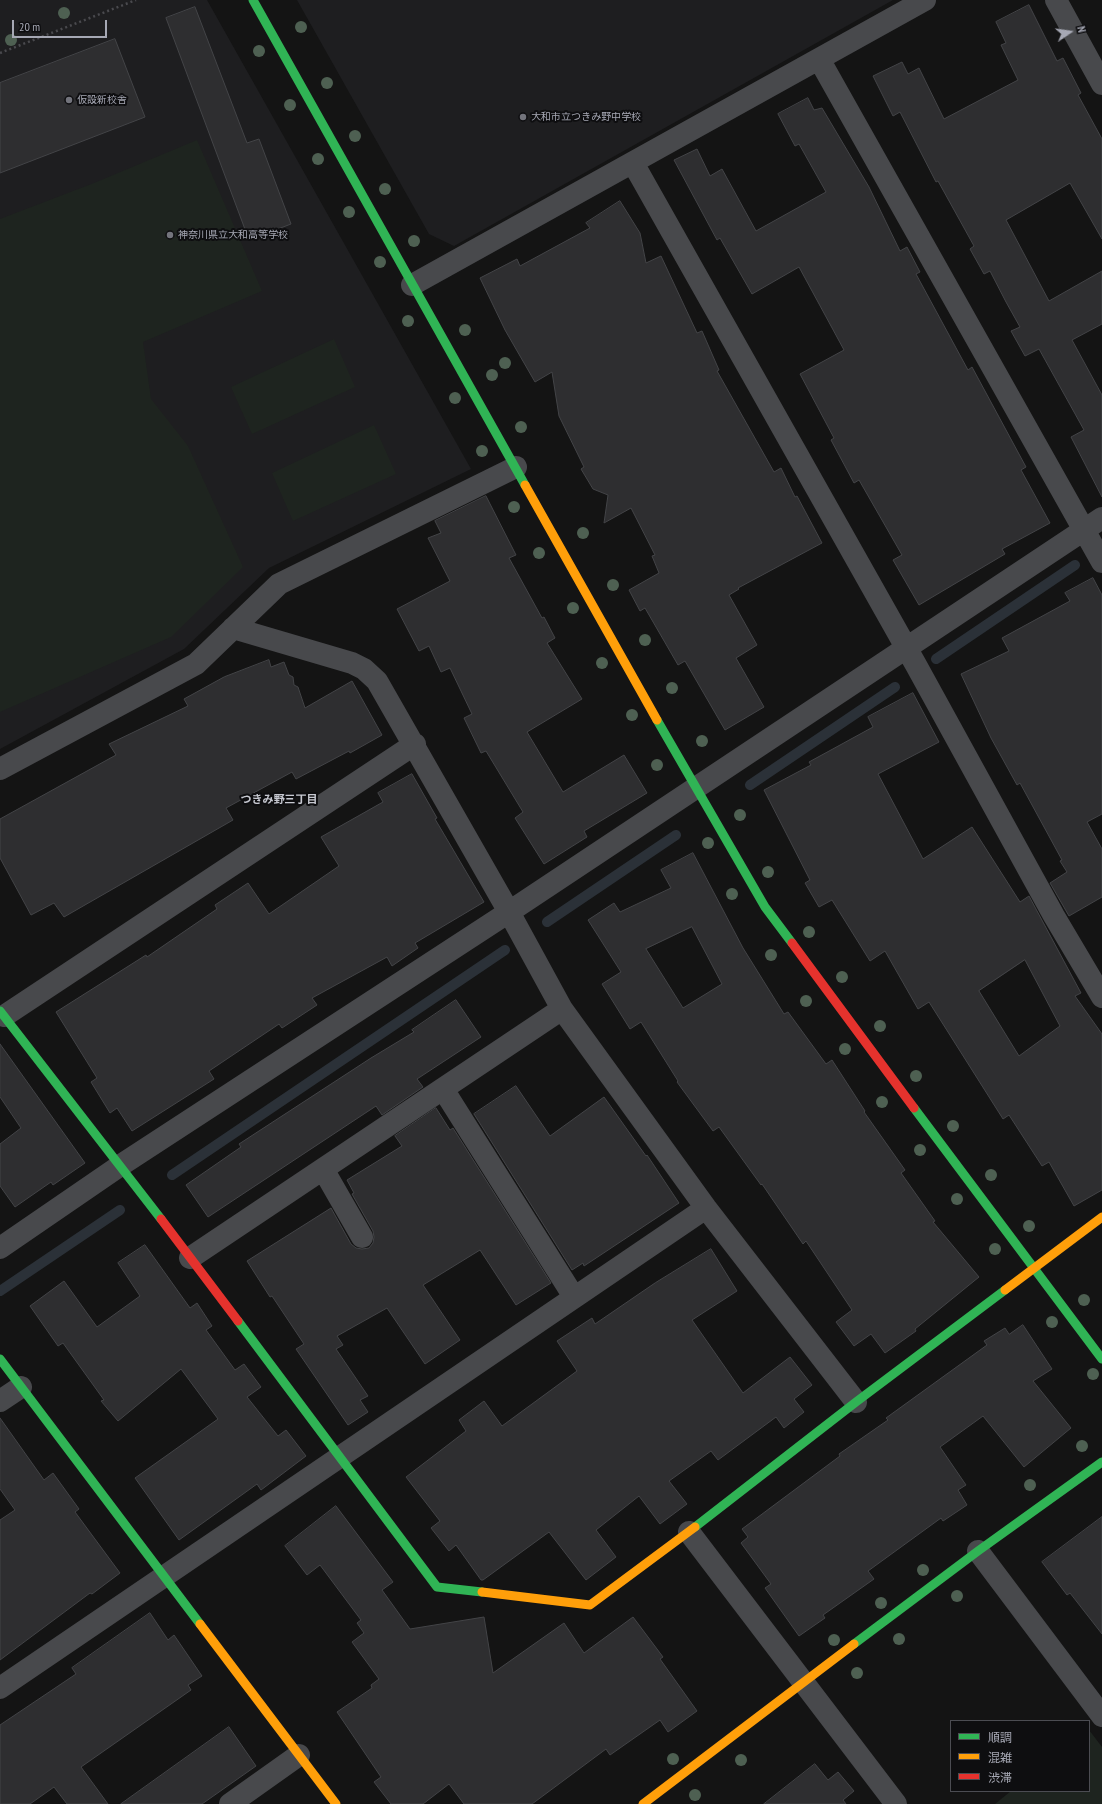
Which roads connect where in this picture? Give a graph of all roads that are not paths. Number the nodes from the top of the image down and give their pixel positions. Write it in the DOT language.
graph roads {
  1 [pos="253,0"];
  2 [pos="925,0"];
  3 [pos="1056,0"];
  4 [pos="819,59"];
  5 [pos="1102,84"];
  6 [pos="633,163"];
  7 [pos="412,285"];
  8 [pos="516,467"];
  9 [pos="1093,524"];
  10 [pos="1102,562"];
  11 [pos="233,628"];
  12 [pos="906,648"];
  13 [pos="415,744"];
  14 [pos="0,769"];
  15 [pos="695,788"];
  16 [pos="509,912"];
  17 [pos="1102,997"];
  18 [pos="562,1009"];
  19 [pos="2,1013"];
  20 [pos="443,1089"];
  21 [pos="121,1165"];
  22 [pos="323,1169"];
  23 [pos="706,1208"];
  24 [pos="1102,1217"];
  25 [pos="362,1237"];
  26 [pos="0,1248"];
  27 [pos="190,1258"];
  28 [pos="1034,1270"];
  29 [pos="574,1297"];
  30 [pos="0,1359"];
  31 [pos="1102,1359"];
  32 [pos="21,1387"];
  33 [pos="0,1401"];
  34 [pos="856,1402"];
  35 [pos="340,1456"];
  36 [pos="1102,1462"];
  37 [pos="689,1532"];
  38 [pos="978,1551"];
  39 [pos="165,1576"];
  40 [pos="803,1682"];
  41 [pos="0,1688"];
  42 [pos="1102,1716"];
  43 [pos="299,1755"];
  44 [pos="886,1800"];
  45 [pos="230,1804"];
  46 [pos="336,1804"];
  47 [pos="643,1804"];
  1 -- 7 [label="street"];
  2 -- 4 [label="street"];
  3 -- 5 [label="street"];
  4 -- 6 [label="street"];
  4 -- 9 [label="street"];
  6 -- 7 [label="street"];
  6 -- 12 [label="street"];
  7 -- 8 [label="street"];
  8 -- 11 [label="street"];
  8 -- 15 [label="street"];
  9 -- 10 [label="street"];
  9 -- 12 [label="street"];
  11 -- 13 [label="street"];
  11 -- 14 [label="street"];
  12 -- 15 [label="street"];
  12 -- 17 [label="street"];
  13 -- 16 [label="street"];
  13 -- 19 [label="street"];
  15 -- 16 [label="street"];
  15 -- 28 [label="street"];
  16 -- 18 [label="street"];
  16 -- 21 [label="street"];
  18 -- 20 [label="street"];
  18 -- 23 [label="street"];
  19 -- 21 [label="street"];
  20 -- 22 [label="street"];
  20 -- 29 [label="street"];
  21 -- 26 [label="street"];
  21 -- 27 [label="street"];
  22 -- 25 [label="street"];
  22 -- 27 [label="street"];
  23 -- 29 [label="street"];
  23 -- 34 [label="street"];
  24 -- 28 [label="street"];
  27 -- 35 [label="street"];
  28 -- 31 [label="street"];
  28 -- 34 [label="street"];
  29 -- 35 [label="street"];
  30 -- 32 [label="street"];
  32 -- 33 [label="street"];
  32 -- 39 [label="street"];
  34 -- 37 [label="street"];
  35 -- 37 [label="street"];
  35 -- 39 [label="street"];
  36 -- 38 [label="street"];
  37 -- 40 [label="street"];
  38 -- 40 [label="street"];
  38 -- 42 [label="street"];
  39 -- 41 [label="street"];
  39 -- 43 [label="street"];
  40 -- 44 [label="street"];
  40 -- 47 [label="street"];
  43 -- 45 [label="street"];
  43 -- 46 [label="street"];
}
